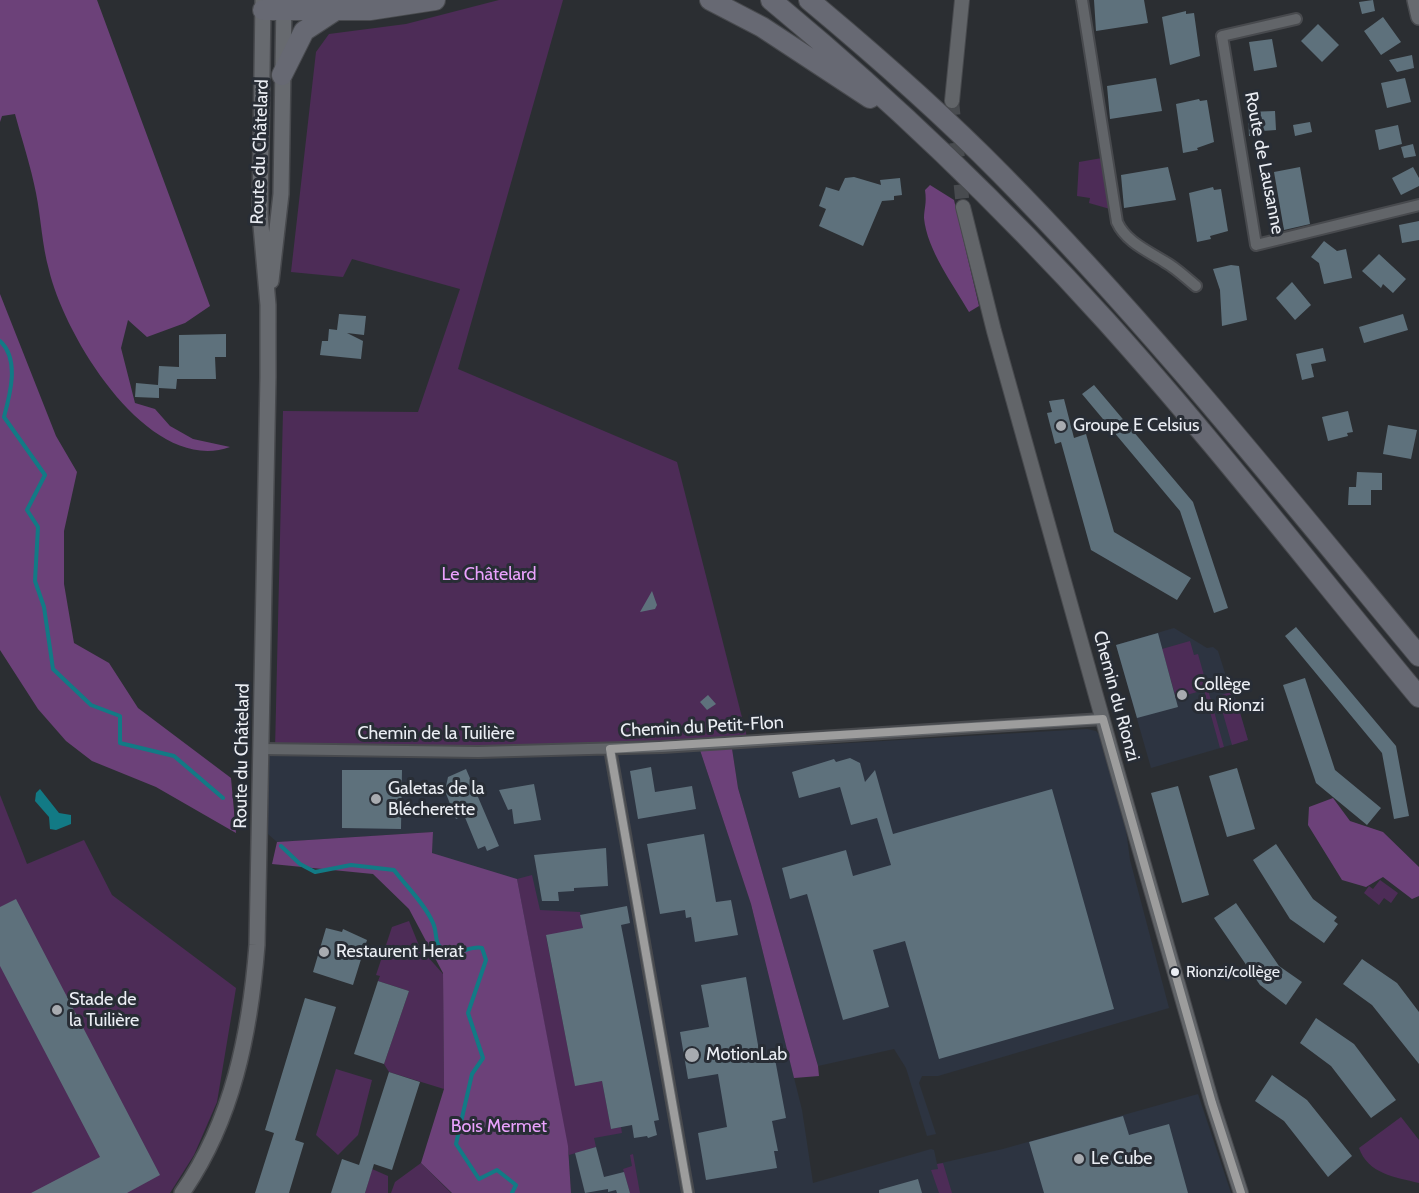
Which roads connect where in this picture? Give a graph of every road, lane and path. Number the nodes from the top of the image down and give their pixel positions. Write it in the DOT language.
graph roads {
  1 [pos="435,0"];
  2 [pos="710,0"];
  3 [pos="771,0"];
  4 [pos="809,0"];
  5 [pos="962,0"];
  6 [pos="1082,0"];
  7 [pos="1415,0"];
  8 [pos="263,5"];
  9 [pos="284,5"];
  10 [pos="335,11"];
  11 [pos="1419,17"];
  12 [pos="1296,19"];
  13 [pos="282,75"];
  14 [pos="952,101"];
  15 [pos="929,138"];
  16 [pos="1419,205"];
  17 [pos="963,207"];
  18 [pos="1196,286"];
  19 [pos="268,305"];
  20 [pos="1419,656"];
  21 [pos="1419,696"];
  22 [pos="1104,719"];
  23 [pos="262,749"];
  24 [pos="610,749"];
  25 [pos="182,1193"];
  26 [pos="688,1193"];
  27 [pos="1241,1193"];
  1 -- 10 [label="highway"];
  2 -- 15 [label="highway"];
  3 -- 15 [label="highway"];
  4 -- 20 [label="highway"];
  5 -- 14 [label="street"];
  6 -- 18 [label="street"];
  7 -- 11 [label="main road"];
  8 -- 9 [label="highway"];
  8 -- 19 [label="main road, Route du Châtelard"];
  9 -- 10 [label="highway"];
  9 -- 13 [label="main road, Route du Châtelard"];
  10 -- 13 [label="highway"];
  12 -- 16 [label="street, Route de Lausanne"];
  13 -- 19 [label="main road, Route du Châtelard"];
  15 -- 21 [label="highway"];
  17 -- 22 [label="street, Chemin du Rionzi"];
  19 -- 23 [label="main road, Route du Châtelard"];
  22 -- 24 [label="street, Chemin du Petit-Flon"];
  22 -- 27 [label="street, Chemin du Rionzi"];
  23 -- 24 [label="street, Chemin de la Tuilière"];
  23 -- 25 [label="main road, Route du Châtelard"];
  24 -- 26 [label="street, Chemin du Petit-Flon"];
}
